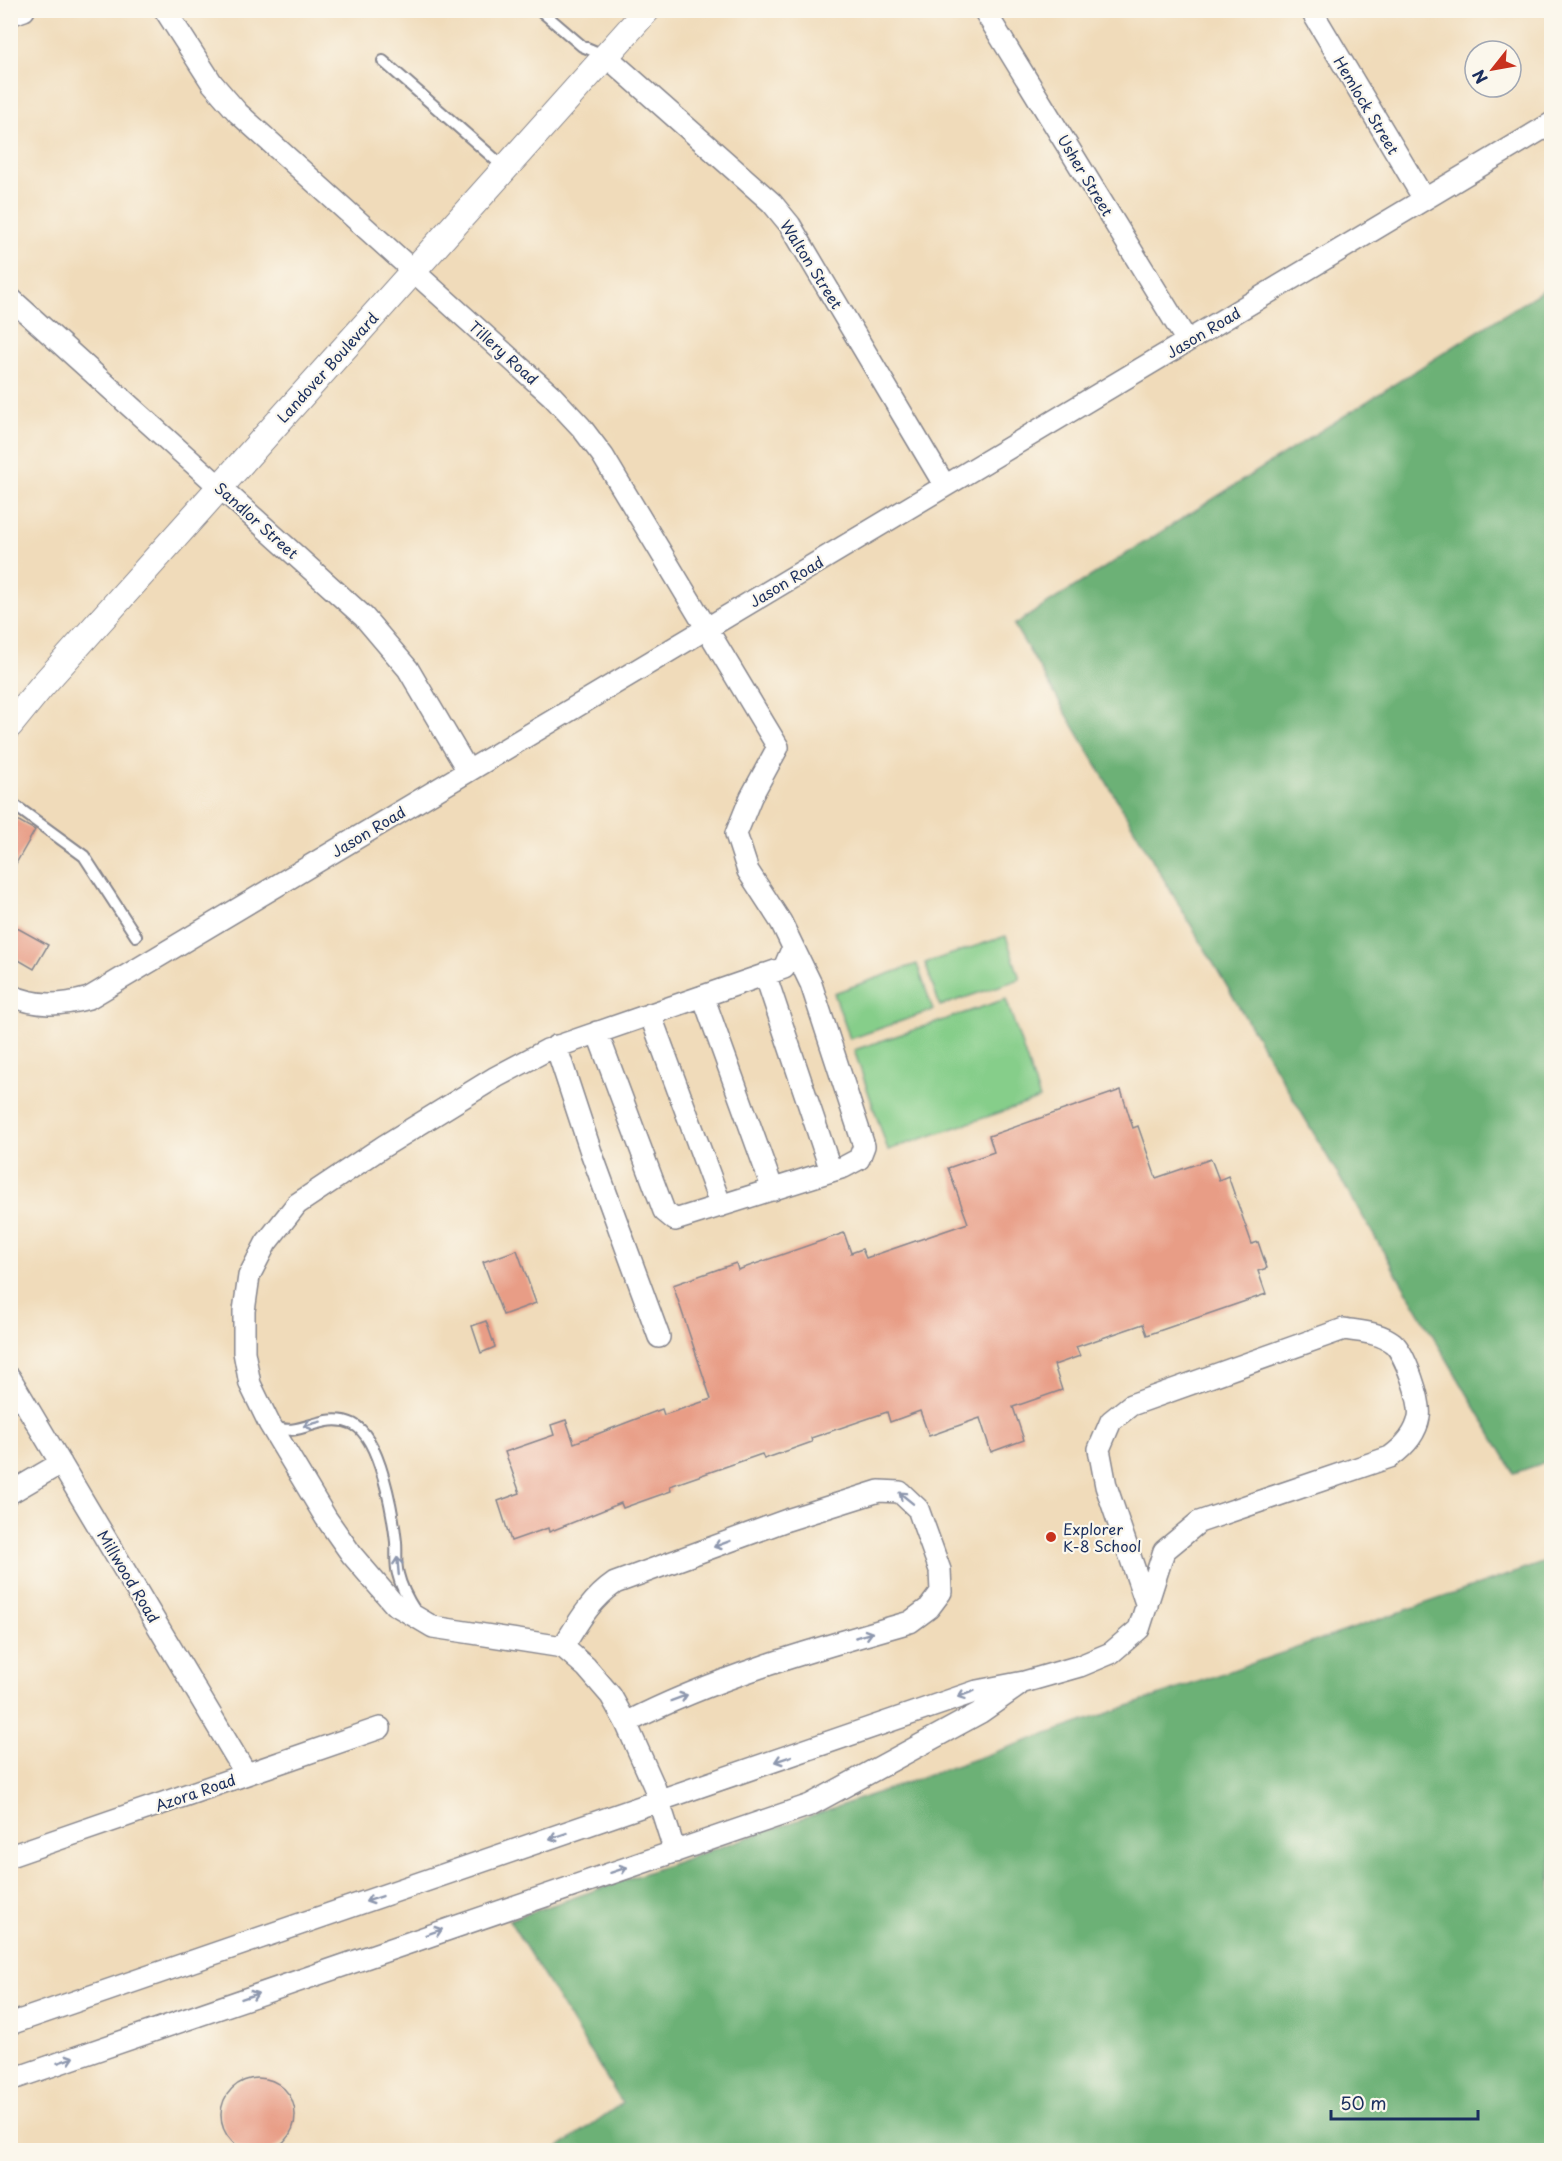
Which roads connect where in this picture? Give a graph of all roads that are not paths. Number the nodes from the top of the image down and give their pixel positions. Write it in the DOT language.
graph roads {
  1 [pos="24,10"];
  2 [pos="165,10"];
  3 [pos="540,10"];
  4 [pos="647,10"];
  5 [pos="984,10"];
  6 [pos="1311,10"];
  7 [pos="10,15"];
  8 [pos="606,56"];
  9 [pos="383,61"];
  10 [pos="1551,123"];
  11 [pos="506,168"];
  12 [pos="1424,199"];
  13 [pos="413,271"];
  14 [pos="10,298"];
  15 [pos="1187,341"];
  16 [pos="220,486"];
  17 [pos="945,486"];
  18 [pos="707,628"];
  19 [pos="10,725"];
  20 [pos="468,771"];
  21 [pos="10,802"];
  22 [pos="136,936"];
  23 [pos="793,947"];
  24 [pos="765,974"];
  25 [pos="10,995"];
  26 [pos="703,996"];
  27 [pos="650,1014"];
  28 [pos="597,1032"];
  29 [pos="556,1046"];
  30 [pos="831,1171"];
  31 [pos="773,1190"];
  32 [pos="721,1206"];
  33 [pos="659,1336"];
  34 [pos="10,1378"];
  35 [pos="269,1423"];
  36 [pos="61,1463"];
  37 [pos="10,1493"];
  38 [pos="1147,1606"];
  39 [pos="420,1619"];
  40 [pos="562,1647"];
  41 [pos="1023,1682"];
  42 [pos="626,1723"];
  43 [pos="380,1728"];
  44 [pos="246,1774"];
  45 [pos="659,1802"];
  46 [pos="675,1852"];
  47 [pos="10,1856"];
  48 [pos="10,2024"];
  49 [pos="10,2080"];
  1 -- 7 [label="street"];
  2 -- 13 [label="street, Tillery Road"];
  3 -- 8 [label="lane"];
  4 -- 8 [label="street, Landover Boulevard"];
  5 -- 15 [label="street, Usher Street"];
  6 -- 12 [label="street, Hemlock Street"];
  8 -- 11 [label="street, Landover Boulevard"];
  8 -- 17 [label="street, Walton Street"];
  9 -- 11 [label="lane"];
  10 -- 12 [label="street, Jason Road"];
  11 -- 13 [label="street, Landover Boulevard"];
  12 -- 15 [label="street, Jason Road"];
  13 -- 16 [label="street, Landover Boulevard"];
  13 -- 18 [label="street, Tillery Road"];
  14 -- 16 [label="street, Sandlor Street"];
  15 -- 17 [label="street, Jason Road"];
  16 -- 19 [label="street, Landover Boulevard"];
  16 -- 20 [label="street, Sandlor Street"];
  17 -- 18 [label="street, Jason Road"];
  18 -- 20 [label="street, Jason Road"];
  18 -- 23 [label="street, Tillery Road"];
  20 -- 25 [label="street, Jason Road"];
  21 -- 22 [label="lane"];
  23 -- 24 [label="street"];
  23 -- 30 [label="street"];
  24 -- 26 [label="street"];
  24 -- 30 [label="street"];
  26 -- 27 [label="street"];
  26 -- 31 [label="street"];
  27 -- 28 [label="street"];
  27 -- 32 [label="street"];
  28 -- 29 [label="street"];
  28 -- 32 [label="street"];
  29 -- 33 [label="street"];
  29 -- 35 [label="street"];
  30 -- 31 [label="street"];
  31 -- 32 [label="street"];
  34 -- 36 [label="street, Millwood Road"];
  35 -- 39 [label="street"];
  39 -- 35 [label="lane, one-way"];
  36 -- 37 [label="street"];
  36 -- 44 [label="street, Millwood Road"];
  38 -- 38 [label="street"];
  38 -- 41 [label="street"];
  39 -- 40 [label="street"];
  40 -- 42 [label="street"];
  42 -- 40 [label="street, one-way"];
  41 -- 45 [label="street, one-way"];
  41 -- 46 [label="street"];
  42 -- 45 [label="street"];
  43 -- 44 [label="street, Azora Road"];
  44 -- 47 [label="street, Azora Road"];
  45 -- 46 [label="street"];
  45 -- 48 [label="street, one-way"];
  49 -- 46 [label="street, one-way"];
}
